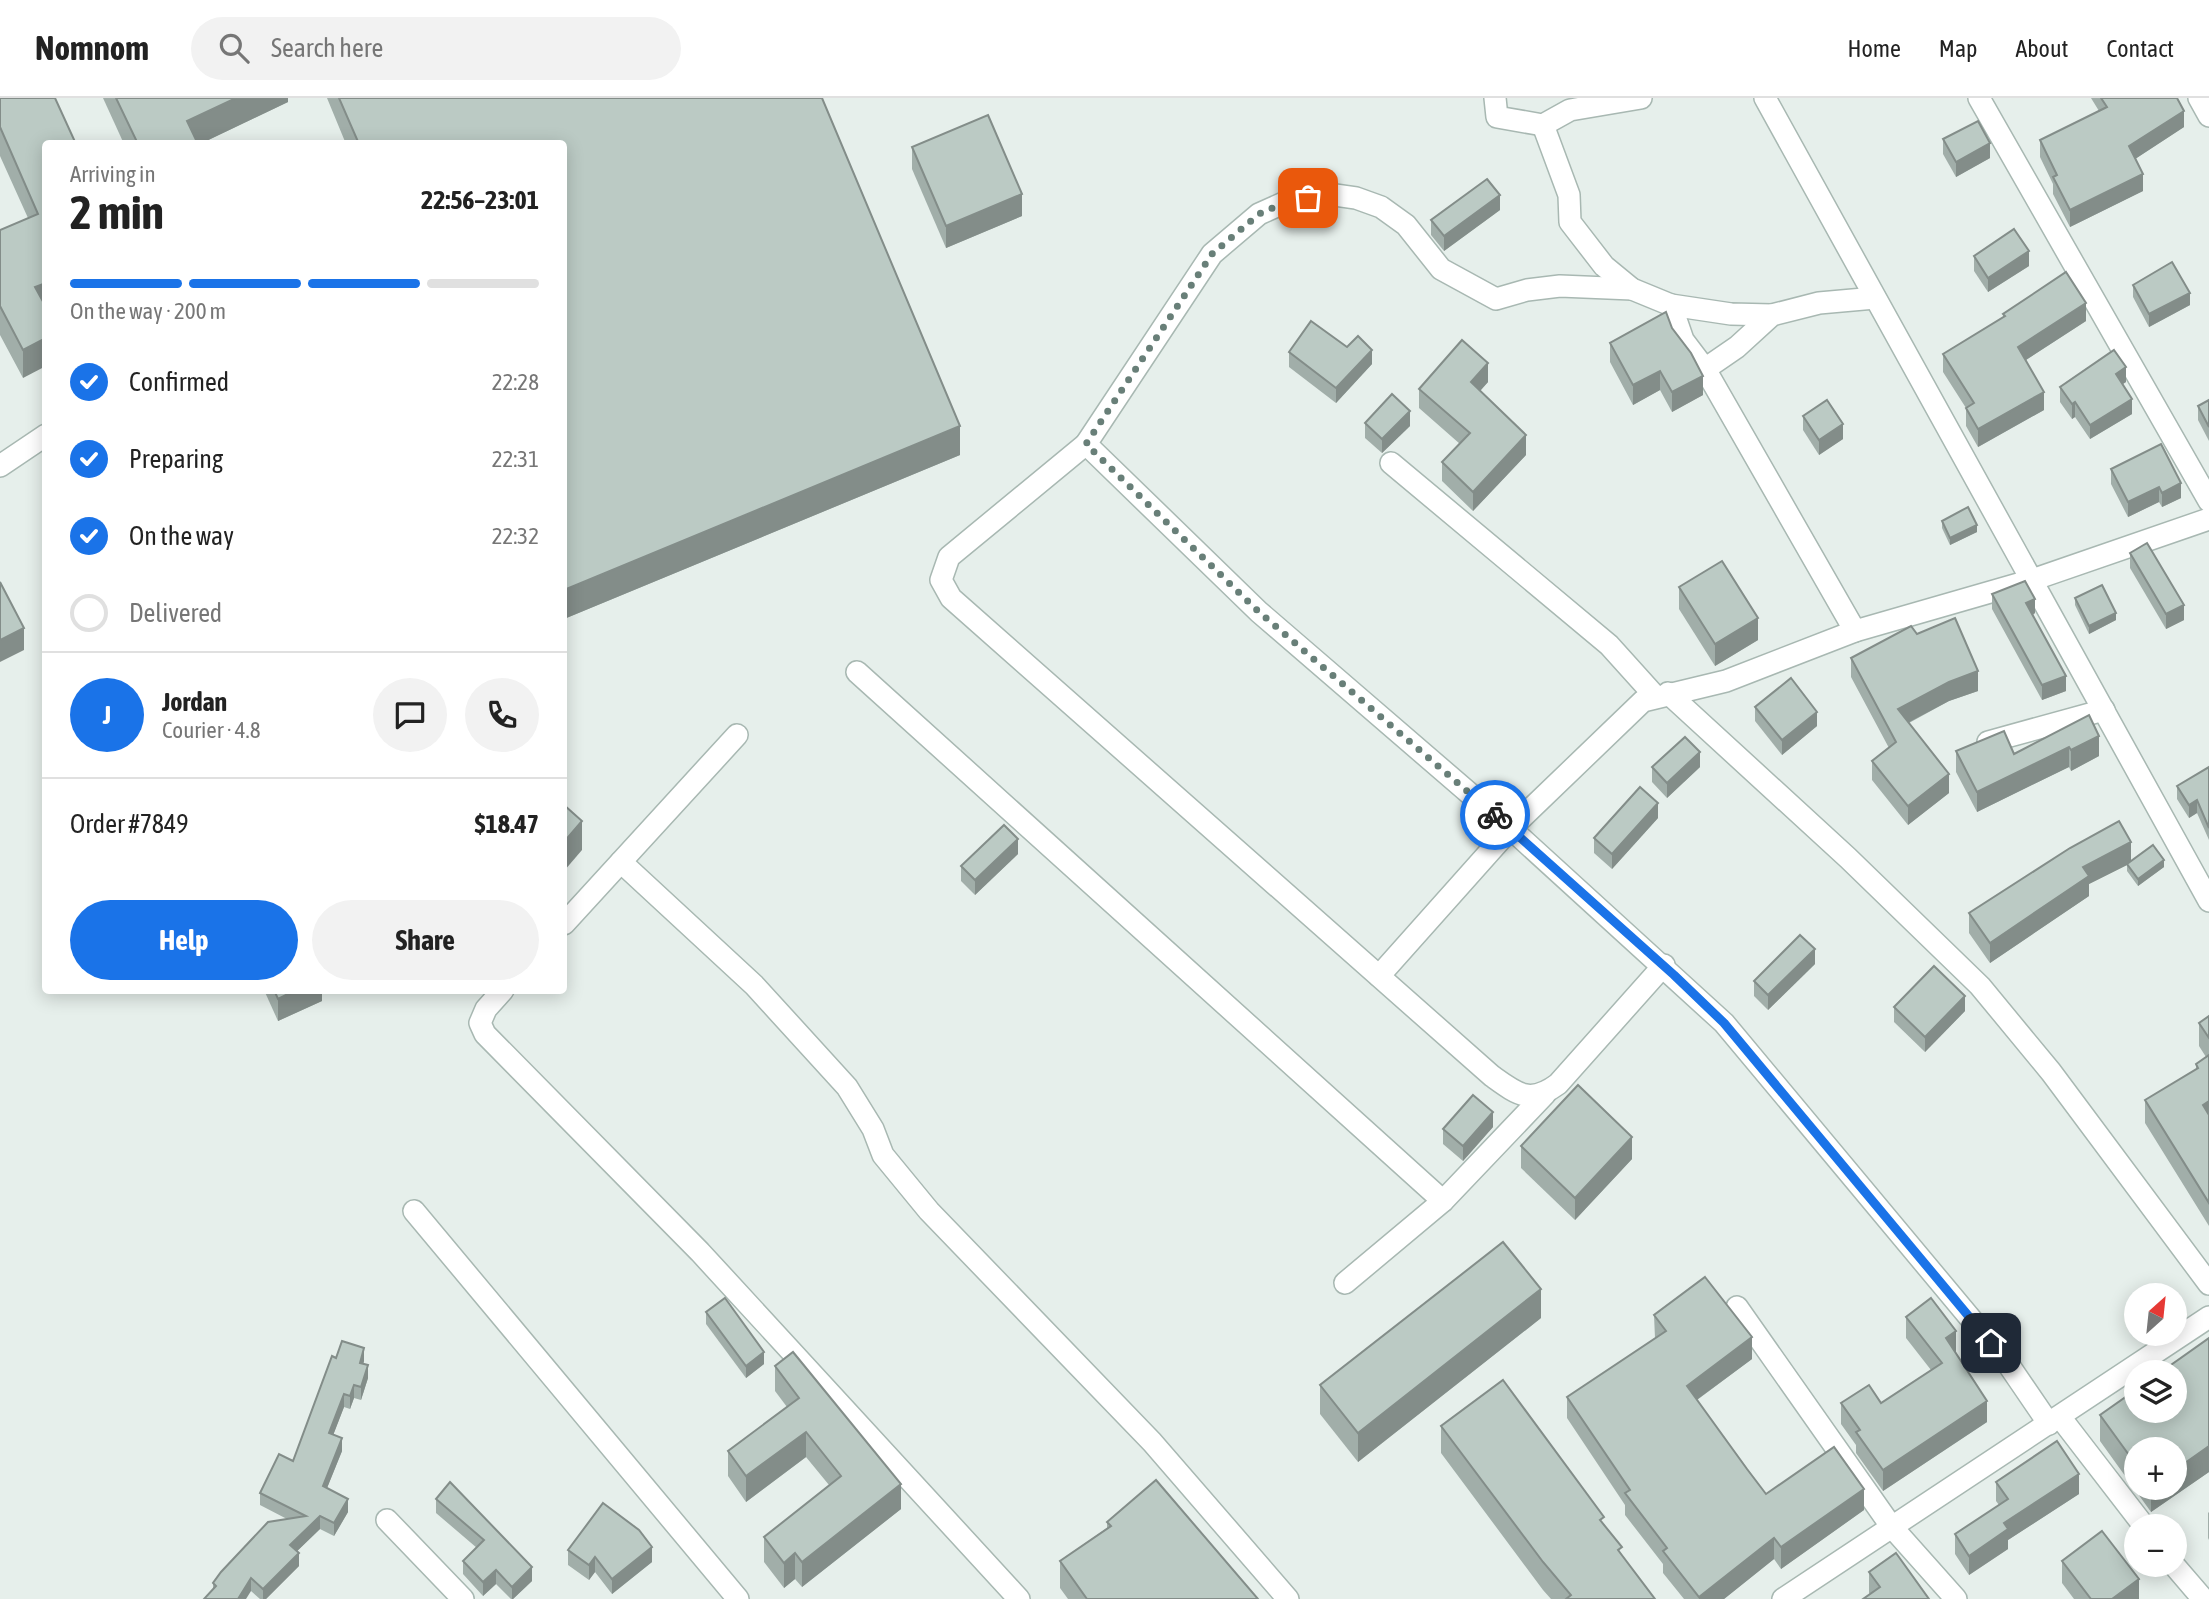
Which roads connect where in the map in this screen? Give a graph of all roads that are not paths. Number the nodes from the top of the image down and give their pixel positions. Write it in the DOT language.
graph roads {
  1 [pos="1495,98"];
  2 [pos="1641,98"];
  3 [pos="1765,98"];
  4 [pos="1979,98"];
  5 [pos="2199,98"];
  6 [pos="2209,116"];
  7 [pos="1543,125"];
  8 [pos="1632,289"];
  9 [pos="1875,299"];
  10 [pos="1671,305"];
  11 [pos="1772,315"];
  12 [pos="1705,369"];
  13 [pos="42,439"];
  14 [pos="1086,444"];
  15 [pos="1391,463"];
  16 [pos="0,466"];
  17 [pos="2209,501"];
  18 [pos="2209,519"];
  19 [pos="2032,580"];
  20 [pos="1855,631"];
  21 [pos="858,672"];
  22 [pos="1661,695"];
  23 [pos="2104,710"];
  24 [pos="737,735"];
  25 [pos="1988,742"];
  26 [pos="1510,829"];
  27 [pos="621,862"];
  28 [pos="2209,901"];
  29 [pos="567,921"];
  30 [pos="1664,965"];
  31 [pos="1378,976"];
  32 [pos="499,994"];
  33 [pos="1545,1094"];
  34 [pos="1443,1201"];
  35 [pos="415,1211"];
  36 [pos="1345,1283"];
  37 [pos="2209,1284"];
  38 [pos="1737,1307"];
  39 [pos="2209,1317"];
  40 [pos="2054,1420"];
  41 [pos="2134,1514"];
  42 [pos="387,1520"];
  43 [pos="1891,1526"];
  44 [pos="2184,1577"];
  45 [pos="463,1599"];
  46 [pos="738,1599"];
  47 [pos="1019,1599"];
  48 [pos="1288,1599"];
  49 [pos="1783,1599"];
  50 [pos="1956,1599"];
  51 [pos="2203,1599"];
  1 -- 7 [label="street"];
  2 -- 7 [label="street"];
  3 -- 9 [label="street"];
  4 -- 17 [label="street"];
  5 -- 6 [label="street"];
  7 -- 8 [label="street"];
  8 -- 10 [label="street"];
  8 -- 14 [label="street"];
  9 -- 11 [label="street"];
  9 -- 19 [label="street"];
  10 -- 11 [label="street"];
  10 -- 12 [label="street"];
  11 -- 12 [label="street"];
  12 -- 20 [label="street"];
  13 -- 16 [label="street"];
  14 -- 26 [label="street"];
  14 -- 31 [label="street"];
  15 -- 22 [label="street"];
  18 -- 19 [label="street"];
  19 -- 20 [label="street"];
  19 -- 23 [label="street"];
  20 -- 22 [label="street"];
  21 -- 34 [label="street"];
  22 -- 26 [label="street"];
  22 -- 37 [label="street"];
  23 -- 25 [label="street"];
  23 -- 28 [label="street"];
  24 -- 27 [label="street"];
  26 -- 30 [label="street"];
  26 -- 31 [label="street"];
  27 -- 29 [label="street"];
  27 -- 48 [label="street"];
  30 -- 33 [label="street"];
  30 -- 40 [label="street"];
  31 -- 33 [label="street"];
  32 -- 47 [label="street"];
  33 -- 34 [label="street"];
  34 -- 36 [label="street"];
  35 -- 46 [label="street"];
  38 -- 43 [label="street"];
  39 -- 40 [label="street"];
  40 -- 41 [label="street"];
  40 -- 43 [label="street"];
  42 -- 45 [label="street"];
  43 -- 49 [label="street"];
  43 -- 50 [label="street"];
  44 -- 51 [label="street"];
}
